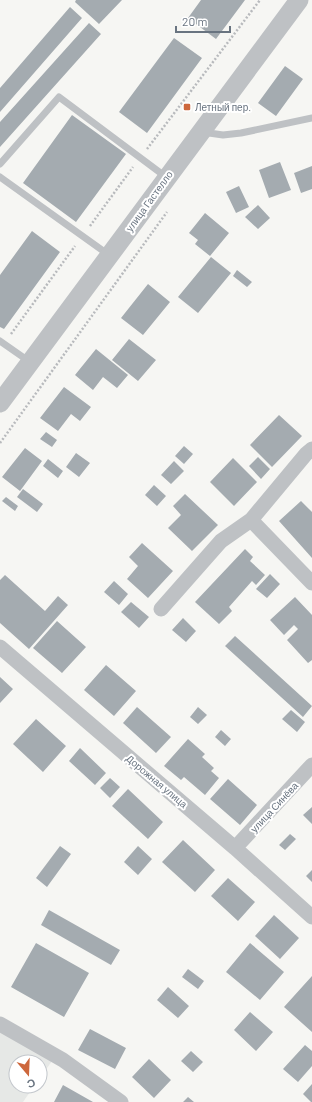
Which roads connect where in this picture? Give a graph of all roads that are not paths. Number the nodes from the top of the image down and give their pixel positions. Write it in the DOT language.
graph roads {
  1 [pos="299,0"];
  2 [pos="312,118"];
  3 [pos="201,131"];
  4 [pos="0,164"];
  5 [pos="0,177"];
  6 [pos="166,177"];
  7 [pos="109,255"];
  8 [pos="2,342"];
  9 [pos="30,362"];
  10 [pos="0,403"];
  11 [pos="312,449"];
  12 [pos="251,520"];
  13 [pos="312,583"];
  14 [pos="161,609"];
  15 [pos="0,647"];
  16 [pos="312,765"];
  17 [pos="235,848"];
  18 [pos="312,917"];
  19 [pos="0,1024"];
  20 [pos="121,1102"];
  1 -- 3 [label="street, улица Гастелло"];
  2 -- 3 [label="lane"];
  3 -- 6 [label="street, улица Гастелло"];
  4 -- 6 [label="lane"];
  5 -- 7 [label="lane"];
  6 -- 7 [label="street, улица Гастелло"];
  7 -- 9 [label="street, улица Гастелло"];
  8 -- 9 [label="lane"];
  9 -- 10 [label="street, улица Гастелло"];
  11 -- 12 [label="street"];
  12 -- 13 [label="street"];
  12 -- 14 [label="street"];
  15 -- 17 [label="street, Дорожная улица"];
  16 -- 17 [label="street, улица Синёва"];
  17 -- 18 [label="street, Дорожная улица"];
  19 -- 20 [label="street"];
}
